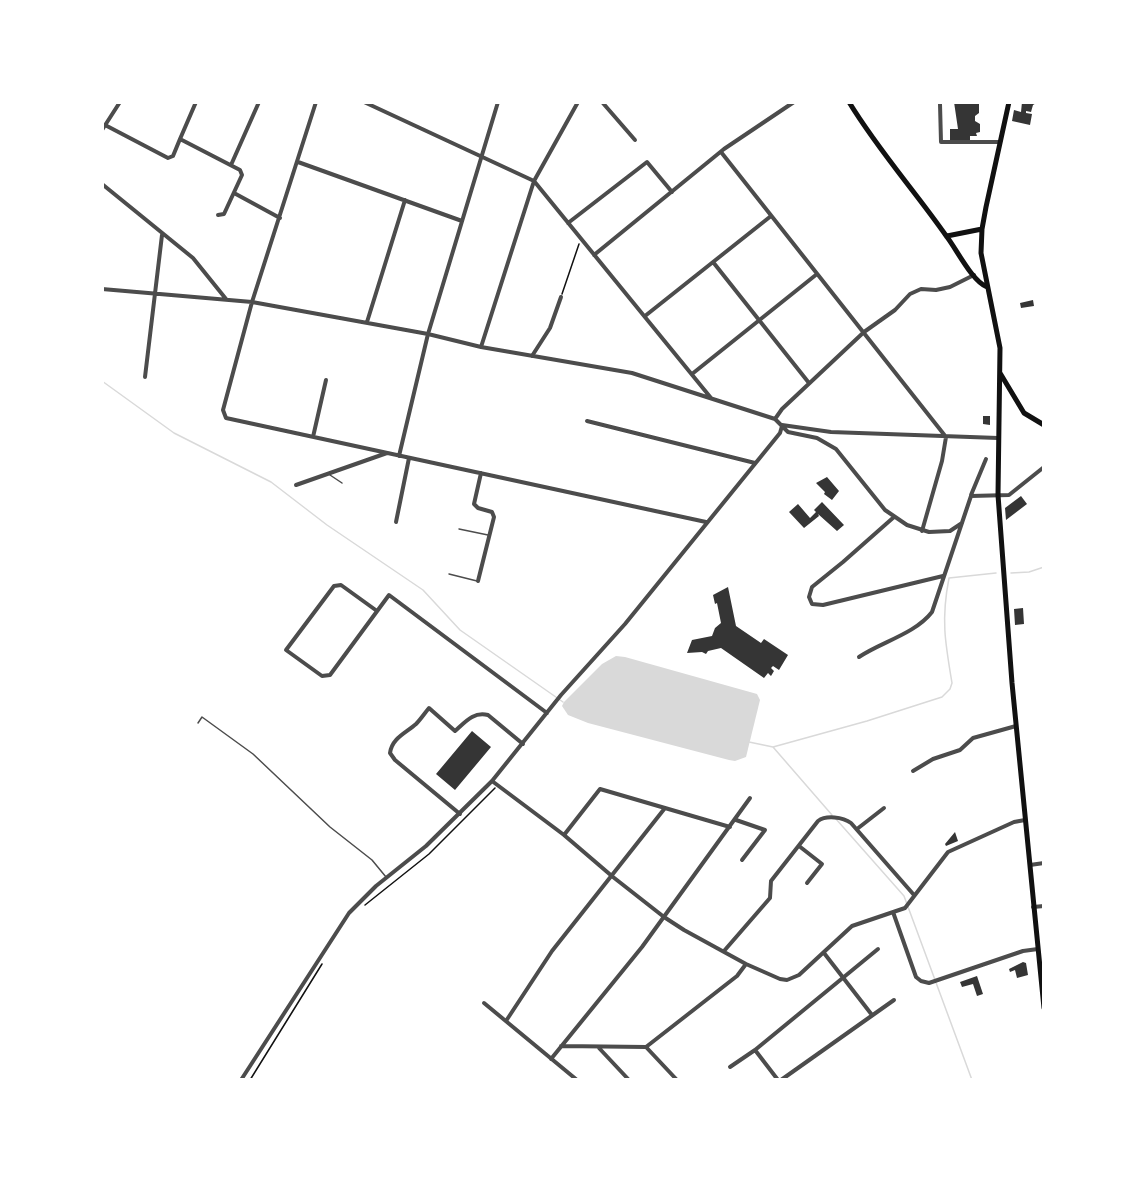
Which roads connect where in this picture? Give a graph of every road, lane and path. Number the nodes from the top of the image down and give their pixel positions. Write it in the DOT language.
graph roads {
  1 [pos="120,102"];
  2 [pos="196,102"];
  3 [pos="259,102"];
  4 [pos="316,102"];
  5 [pos="364,102"];
  6 [pos="498,102"];
  7 [pos="578,102"];
  8 [pos="602,102"];
  9 [pos="794,102"];
  10 [pos="849,102"];
  11 [pos="1009,102"];
  12 [pos="939,104"];
  13 [pos="105,125"];
  14 [pos="102,130"];
  15 [pos="180,139"];
  16 [pos="635,140"];
  17 [pos="1001,142"];
  18 [pos="721,152"];
  19 [pos="482,157"];
  20 [pos="298,162"];
  21 [pos="231,165"];
  22 [pos="534,180"];
  23 [pos="102,184"];
  24 [pos="672,192"];
  25 [pos="234,193"];
  26 [pos="405,200"];
  27 [pos="218,215"];
  28 [pos="771,216"];
  29 [pos="280,218"];
  30 [pos="462,221"];
  31 [pos="568,223"];
  32 [pos="982,230"];
  33 [pos="162,234"];
  34 [pos="947,236"];
  35 [pos="581,238"];
  36 [pos="594,255"];
  37 [pos="712,262"];
  38 [pos="817,273"];
  39 [pos="974,275"];
  40 [pos="987,287"];
  41 [pos="102,289"];
  42 [pos="155,293"];
  43 [pos="561,297"];
  44 [pos="226,299"];
  45 [pos="252,302"];
  46 [pos="645,316"];
  47 [pos="759,320"];
  48 [pos="367,322"];
  49 [pos="864,332"];
  50 [pos="429,334"];
  51 [pos="481,347"];
  52 [pos="532,356"];
  53 [pos="1000,373"];
  54 [pos="692,374"];
  55 [pos="145,377"];
  56 [pos="326,380"];
  57 [pos="809,383"];
  58 [pos="711,398"];
  59 [pos="775,419"];
  60 [pos="587,421"];
  61 [pos="782,425"];
  62 [pos="1044,425"];
  63 [pos="313,437"];
  64 [pos="946,437"];
  65 [pos="998,438"];
  66 [pos="387,453"];
  67 [pos="399,456"];
  68 [pos="409,458"];
  69 [pos="986,459"];
  70 [pos="755,463"];
  71 [pos="1044,467"];
  72 [pos="481,473"];
  73 [pos="329,474"];
  74 [pos="342,483"];
  75 [pos="296,485"];
  76 [pos="998,495"];
  77 [pos="971,496"];
  78 [pos="894,517"];
  79 [pos="396,522"];
  80 [pos="706,522"];
  81 [pos="962,524"];
  82 [pos="459,529"];
  83 [pos="922,531"];
  84 [pos="489,535"];
  85 [pos="449,574"];
  86 [pos="943,576"];
  87 [pos="478,581"];
  88 [pos="377,611"];
  89 [pos="859,657"];
  90 [pos="547,713"];
  91 [pos="198,723"];
  92 [pos="1016,726"];
  93 [pos="523,744"];
  94 [pos="913,771"];
  95 [pos="492,781"];
  96 [pos="498,785"];
  97 [pos="750,798"];
  98 [pos="664,808"];
  99 [pos="884,808"];
  100 [pos="460,814"];
  101 [pos="736,820"];
  102 [pos="1025,820"];
  103 [pos="730,827"];
  104 [pos="857,830"];
  105 [pos="564,835"];
  106 [pos="799,846"];
  107 [pos="742,860"];
  108 [pos="1044,862"];
  109 [pos="1029,865"];
  110 [pos="387,877"];
  111 [pos="613,877"];
  112 [pos="807,883"];
  113 [pos="914,896"];
  114 [pos="1044,906"];
  115 [pos="362,907"];
  116 [pos="1033,907"];
  117 [pos="893,912"];
  118 [pos="664,916"];
  119 [pos="878,949"];
  120 [pos="1038,949"];
  121 [pos="724,951"];
  122 [pos="824,953"];
  123 [pos="325,960"];
  124 [pos="746,964"];
  125 [pos="843,978"];
  126 [pos="894,1000"];
  127 [pos="484,1003"];
  128 [pos="1044,1008"];
  129 [pos="872,1015"];
  130 [pos="506,1022"];
  131 [pos="561,1046"];
  132 [pos="646,1047"];
  133 [pos="599,1048"];
  134 [pos="754,1050"];
  135 [pos="551,1059"];
  136 [pos="730,1066"];
  137 [pos="241,1080"];
  138 [pos="250,1080"];
  139 [pos="577,1080"];
  140 [pos="629,1080"];
  141 [pos="677,1080"];
  142 [pos="779,1080"];
  1 -- 13 [label="street"];
  2 -- 15 [label="street"];
  3 -- 21 [label="street"];
  4 -- 20 [label="street"];
  5 -- 19 [label="street"];
  6 -- 19 [label="street"];
  7 -- 22 [label="street"];
  8 -- 16 [label="street"];
  9 -- 18 [label="street"];
  10 -- 34 [label="main road"];
  11 -- 17 [label="main road"];
  12 -- 17 [label="street"];
  13 -- 14 [label="street"];
  13 -- 15 [label="street"];
  15 -- 21 [label="street"];
  17 -- 32 [label="main road"];
  18 -- 24 [label="street"];
  18 -- 28 [label="street"];
  19 -- 22 [label="street"];
  19 -- 30 [label="street"];
  20 -- 26 [label="street"];
  20 -- 29 [label="street"];
  21 -- 25 [label="street"];
  22 -- 31 [label="street"];
  22 -- 51 [label="street"];
  23 -- 33 [label="street"];
  24 -- 31 [label="street"];
  24 -- 36 [label="street"];
  25 -- 27 [label="street"];
  25 -- 29 [label="street"];
  26 -- 30 [label="street"];
  26 -- 48 [label="street"];
  28 -- 37 [label="street"];
  28 -- 38 [label="street"];
  29 -- 45 [label="street"];
  30 -- 50 [label="street"];
  31 -- 35 [label="street"];
  32 -- 34 [label="main road"];
  32 -- 40 [label="main road"];
  33 -- 42 [label="street"];
  33 -- 44 [label="street"];
  34 -- 39 [label="main road"];
  35 -- 36 [label="street"];
  35 -- 43 [label="path"];
  36 -- 46 [label="street"];
  37 -- 46 [label="street"];
  37 -- 47 [label="street"];
  38 -- 47 [label="street"];
  38 -- 49 [label="street"];
  39 -- 40 [label="main road"];
  39 -- 49 [label="street"];
  40 -- 53 [label="main road"];
  41 -- 42 [label="street"];
  42 -- 44 [label="street"];
  42 -- 55 [label="street"];
  43 -- 52 [label="street"];
  44 -- 45 [label="street"];
  45 -- 48 [label="street"];
  45 -- 63 [label="street"];
  46 -- 54 [label="street"];
  47 -- 54 [label="street"];
  47 -- 57 [label="street"];
  48 -- 50 [label="street"];
  49 -- 57 [label="street"];
  49 -- 64 [label="street"];
  50 -- 51 [label="street"];
  50 -- 67 [label="street"];
  51 -- 52 [label="street"];
  52 -- 58 [label="street"];
  53 -- 62 [label="main road"];
  53 -- 65 [label="main road"];
  54 -- 58 [label="street"];
  56 -- 63 [label="street"];
  57 -- 59 [label="street"];
  58 -- 59 [label="street"];
  59 -- 61 [label="street"];
  60 -- 70 [label="street"];
  61 -- 64 [label="street"];
  61 -- 70 [label="street"];
  61 -- 78 [label="street"];
  63 -- 66 [label="street"];
  64 -- 65 [label="street"];
  64 -- 83 [label="street"];
  65 -- 76 [label="main road"];
  66 -- 67 [label="street"];
  66 -- 73 [label="street"];
  67 -- 68 [label="street"];
  68 -- 72 [label="street"];
  68 -- 79 [label="street"];
  69 -- 77 [label="street"];
  70 -- 80 [label="street"];
  71 -- 76 [label="street"];
  72 -- 80 [label="street"];
  72 -- 84 [label="street"];
  73 -- 74 [label="lane"];
  73 -- 75 [label="street"];
  76 -- 77 [label="street"];
  76 -- 92 [label="main road"];
  77 -- 81 [label="street"];
  78 -- 83 [label="street"];
  78 -- 86 [label="street"];
  80 -- 90 [label="street"];
  81 -- 83 [label="street"];
  81 -- 86 [label="street"];
  82 -- 84 [label="lane"];
  84 -- 87 [label="street"];
  85 -- 87 [label="lane"];
  86 -- 89 [label="street"];
  88 -- 88 [label="street"];
  88 -- 90 [label="street"];
  90 -- 93 [label="street"];
  91 -- 110 [label="lane"];
  92 -- 94 [label="street"];
  92 -- 102 [label="main road"];
  93 -- 95 [label="street"];
  93 -- 100 [label="street"];
  95 -- 96 [label="street"];
  95 -- 100 [label="street"];
  96 -- 105 [label="street"];
  96 -- 115 [label="path"];
  97 -- 101 [label="street"];
  98 -- 103 [label="street"];
  98 -- 105 [label="street"];
  98 -- 111 [label="street"];
  99 -- 104 [label="street"];
  100 -- 110 [label="street"];
  101 -- 103 [label="street"];
  101 -- 107 [label="street"];
  102 -- 109 [label="main road"];
  102 -- 113 [label="street"];
  103 -- 118 [label="street"];
  104 -- 106 [label="street"];
  104 -- 113 [label="street"];
  105 -- 111 [label="street"];
  106 -- 112 [label="street"];
  106 -- 121 [label="street"];
  108 -- 109 [label="street"];
  109 -- 116 [label="main road"];
  110 -- 137 [label="street"];
  111 -- 118 [label="street"];
  111 -- 130 [label="street"];
  113 -- 117 [label="street"];
  114 -- 116 [label="street"];
  116 -- 120 [label="main road"];
  117 -- 120 [label="street"];
  117 -- 122 [label="street"];
  118 -- 121 [label="street"];
  118 -- 131 [label="street"];
  119 -- 125 [label="street"];
  120 -- 128 [label="main road"];
  121 -- 124 [label="street"];
  122 -- 124 [label="street"];
  122 -- 125 [label="street"];
  123 -- 138 [label="path"];
  124 -- 132 [label="street"];
  125 -- 129 [label="street"];
  125 -- 134 [label="street"];
  126 -- 129 [label="street"];
  127 -- 130 [label="street"];
  129 -- 142 [label="street"];
  130 -- 135 [label="street"];
  131 -- 133 [label="street"];
  131 -- 135 [label="street"];
  132 -- 133 [label="street"];
  132 -- 141 [label="street"];
  133 -- 140 [label="street"];
  134 -- 136 [label="street"];
  134 -- 142 [label="street"];
  135 -- 139 [label="street"];
}
